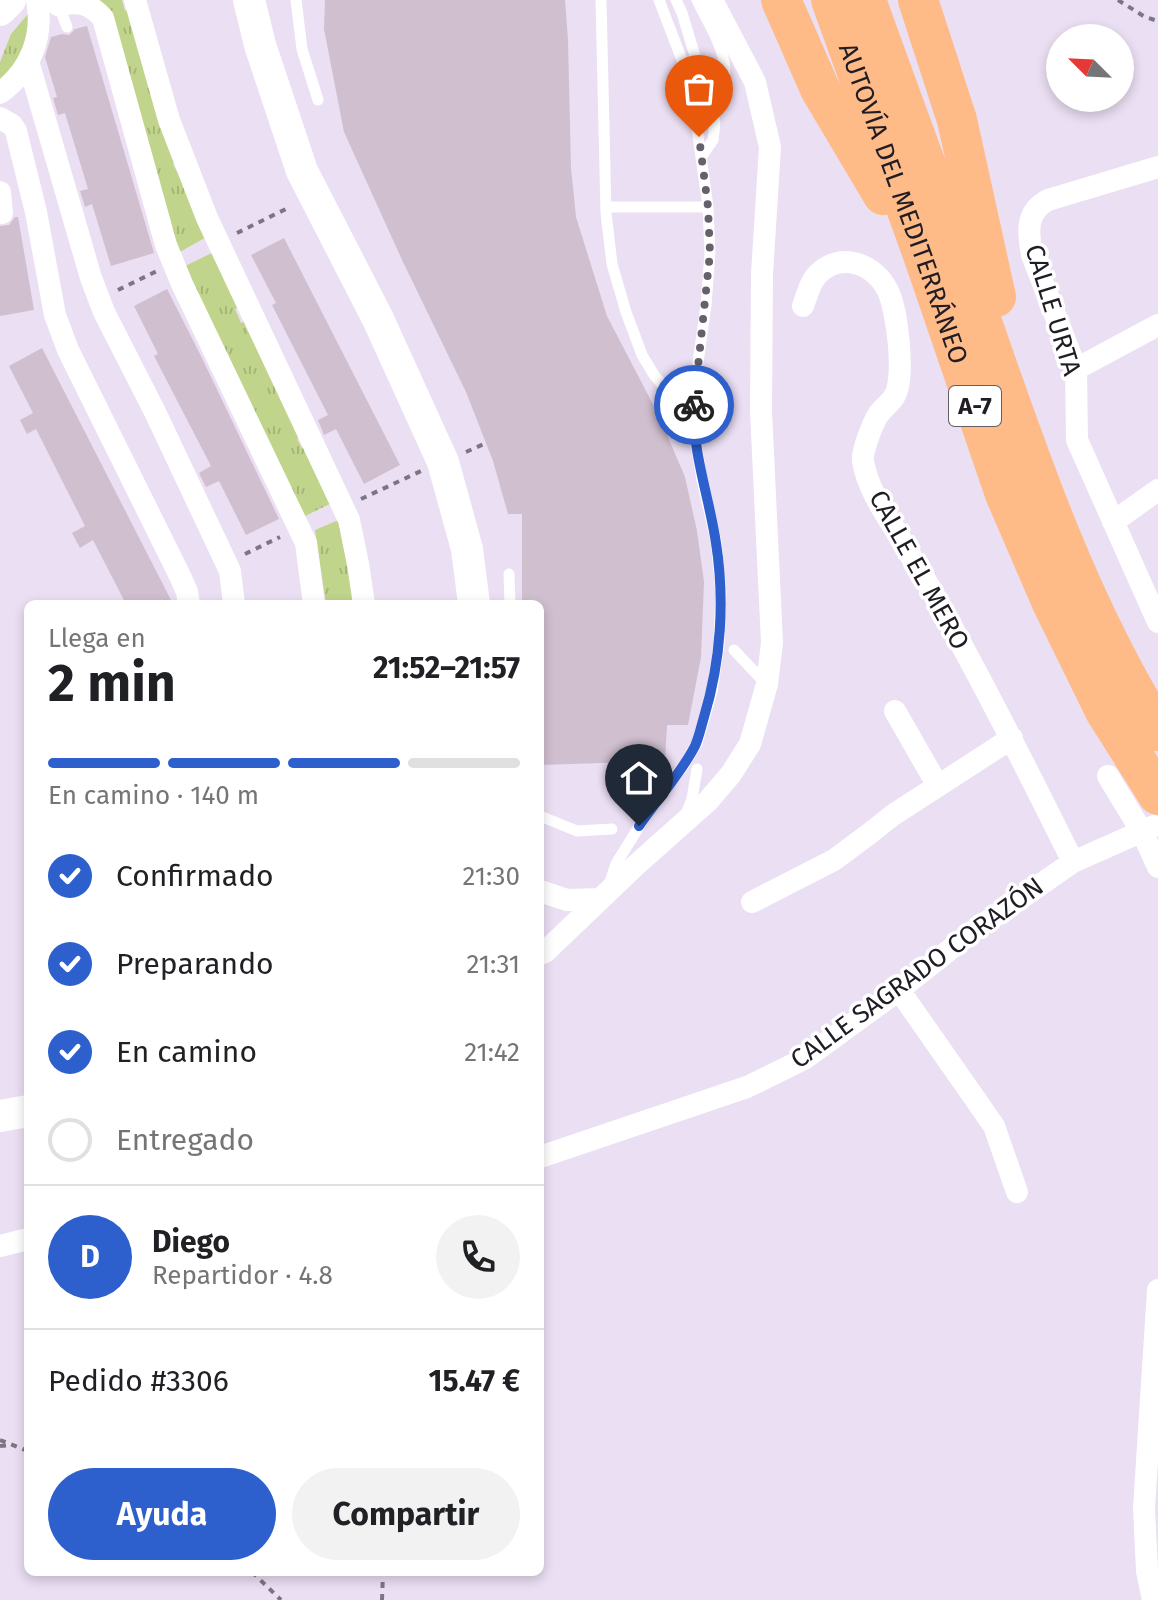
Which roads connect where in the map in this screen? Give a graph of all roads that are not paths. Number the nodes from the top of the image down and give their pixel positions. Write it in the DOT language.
graph roads {
  1 [pos="10,0"];
  2 [pos="135,0"];
  3 [pos="249,0"];
  4 [pos="296,0"];
  5 [pos="601,0"];
  6 [pos="659,0"];
  7 [pos="676,0"];
  8 [pos="697,0"];
  9 [pos="712,0"];
  10 [pos="781,0"];
  11 [pos="831,0"];
  12 [pos="866,0"];
  13 [pos="918,0"];
  14 [pos="51,2"];
  15 [pos="0,10"];
  16 [pos="67,27"];
  17 [pos="28,61"];
  18 [pos="0,93"];
  19 [pos="318,100"];
  20 [pos="695,117"];
  21 [pos="0,118"];
  22 [pos="702,156"];
  23 [pos="1158,167"];
  24 [pos="606,207"];
  25 [pos="708,207"];
  26 [pos="923,255"];
  27 [pos="803,306"];
  28 [pos="1158,325"];
  29 [pos="1076,369"];
  30 [pos="695,384"];
  31 [pos="1006,392"];
  32 [pos="1158,490"];
  33 [pos="1113,522"];
  34 [pos="509,574"];
  35 [pos="188,600"];
  36 [pos="234,600"];
  37 [pos="313,600"];
  38 [pos="363,600"];
  39 [pos="473,600"];
  40 [pos="510,600"];
  41 [pos="1158,622"];
  42 [pos="734,650"];
  43 [pos="767,684"];
  44 [pos="895,711"];
  45 [pos="1158,731"];
  46 [pos="1012,738"];
  47 [pos="697,769"];
  48 [pos="1108,776"];
  49 [pos="938,786"];
  50 [pos="544,818"];
  51 [pos="1151,818"];
  52 [pos="681,824"];
  53 [pos="612,829"];
  54 [pos="1073,862"];
  55 [pos="1158,867"];
  56 [pos="544,892"];
  57 [pos="603,896"];
  58 [pos="752,902"];
  59 [pos="544,952"];
  60 [pos="899,990"];
  61 [pos="24,1112"];
  62 [pos="0,1116"];
  63 [pos="544,1156"];
  64 [pos="1017,1192"];
  65 [pos="24,1240"];
  66 [pos="0,1246"];
  67 [pos="1158,1290"];
  68 [pos="1153,1600"];
  1 -- 15 [label="street"];
  2 -- 38 [label="street"];
  3 -- 39 [label="street"];
  4 -- 19 [label="lane"];
  5 -- 24 [label="lane"];
  6 -- 20 [label="lane"];
  7 -- 22 [label="lane"];
  8 -- 20 [label="lane"];
  9 -- 43 [label="street"];
  10 -- 26 [label="highway"];
  11 -- 26 [label="highway, AUTOVÍA DEL MEDITERRÁNEO / A-7"];
  12 -- 31 [label="highway, AUTOVÍA DEL MEDITERRÁNEO / A-7"];
  13 -- 31 [label="highway"];
  14 -- 16 [label="lane"];
  14 -- 17 [label="street"];
  14 -- 37 [label="street"];
  17 -- 18 [label="street"];
  17 -- 36 [label="street"];
  20 -- 22 [label="lane"];
  21 -- 35 [label="street"];
  22 -- 25 [label="lane"];
  23 -- 29 [label="street, CALLE URTA"];
  24 -- 25 [label="lane"];
  24 -- 30 [label="lane"];
  25 -- 30 [label="lane"];
  26 -- 51 [label="highway, AUTOVÍA DEL MEDITERRÁNEO / A-7"];
  27 -- 46 [label="street, CALLE EL MERO"];
  28 -- 29 [label="street"];
  29 -- 33 [label="street, CALLE URTA"];
  30 -- 57 [label="lane"];
  31 -- 45 [label="highway, AUTOVÍA DEL MEDITERRÁNEO / A-7"];
  32 -- 33 [label="street"];
  33 -- 41 [label="street, CALLE URTA"];
  34 -- 40 [label="lane"];
  42 -- 43 [label="lane"];
  43 -- 52 [label="street"];
  44 -- 49 [label="street"];
  46 -- 49 [label="street"];
  46 -- 54 [label="street, CALLE EL MERO"];
  47 -- 52 [label="lane"];
  48 -- 51 [label="street"];
  49 -- 58 [label="street"];
  50 -- 53 [label="lane"];
  51 -- 54 [label="street, CALLE SAGRADO CORAZÓN"];
  51 -- 55 [label="street"];
  52 -- 57 [label="street"];
  54 -- 60 [label="street, CALLE SAGRADO CORAZÓN"];
  56 -- 57 [label="street"];
  57 -- 59 [label="street"];
  60 -- 63 [label="street, CALLE SAGRADO CORAZÓN"];
  60 -- 64 [label="street"];
  61 -- 62 [label="street"];
  65 -- 66 [label="street"];
  67 -- 68 [label="street"];
}
